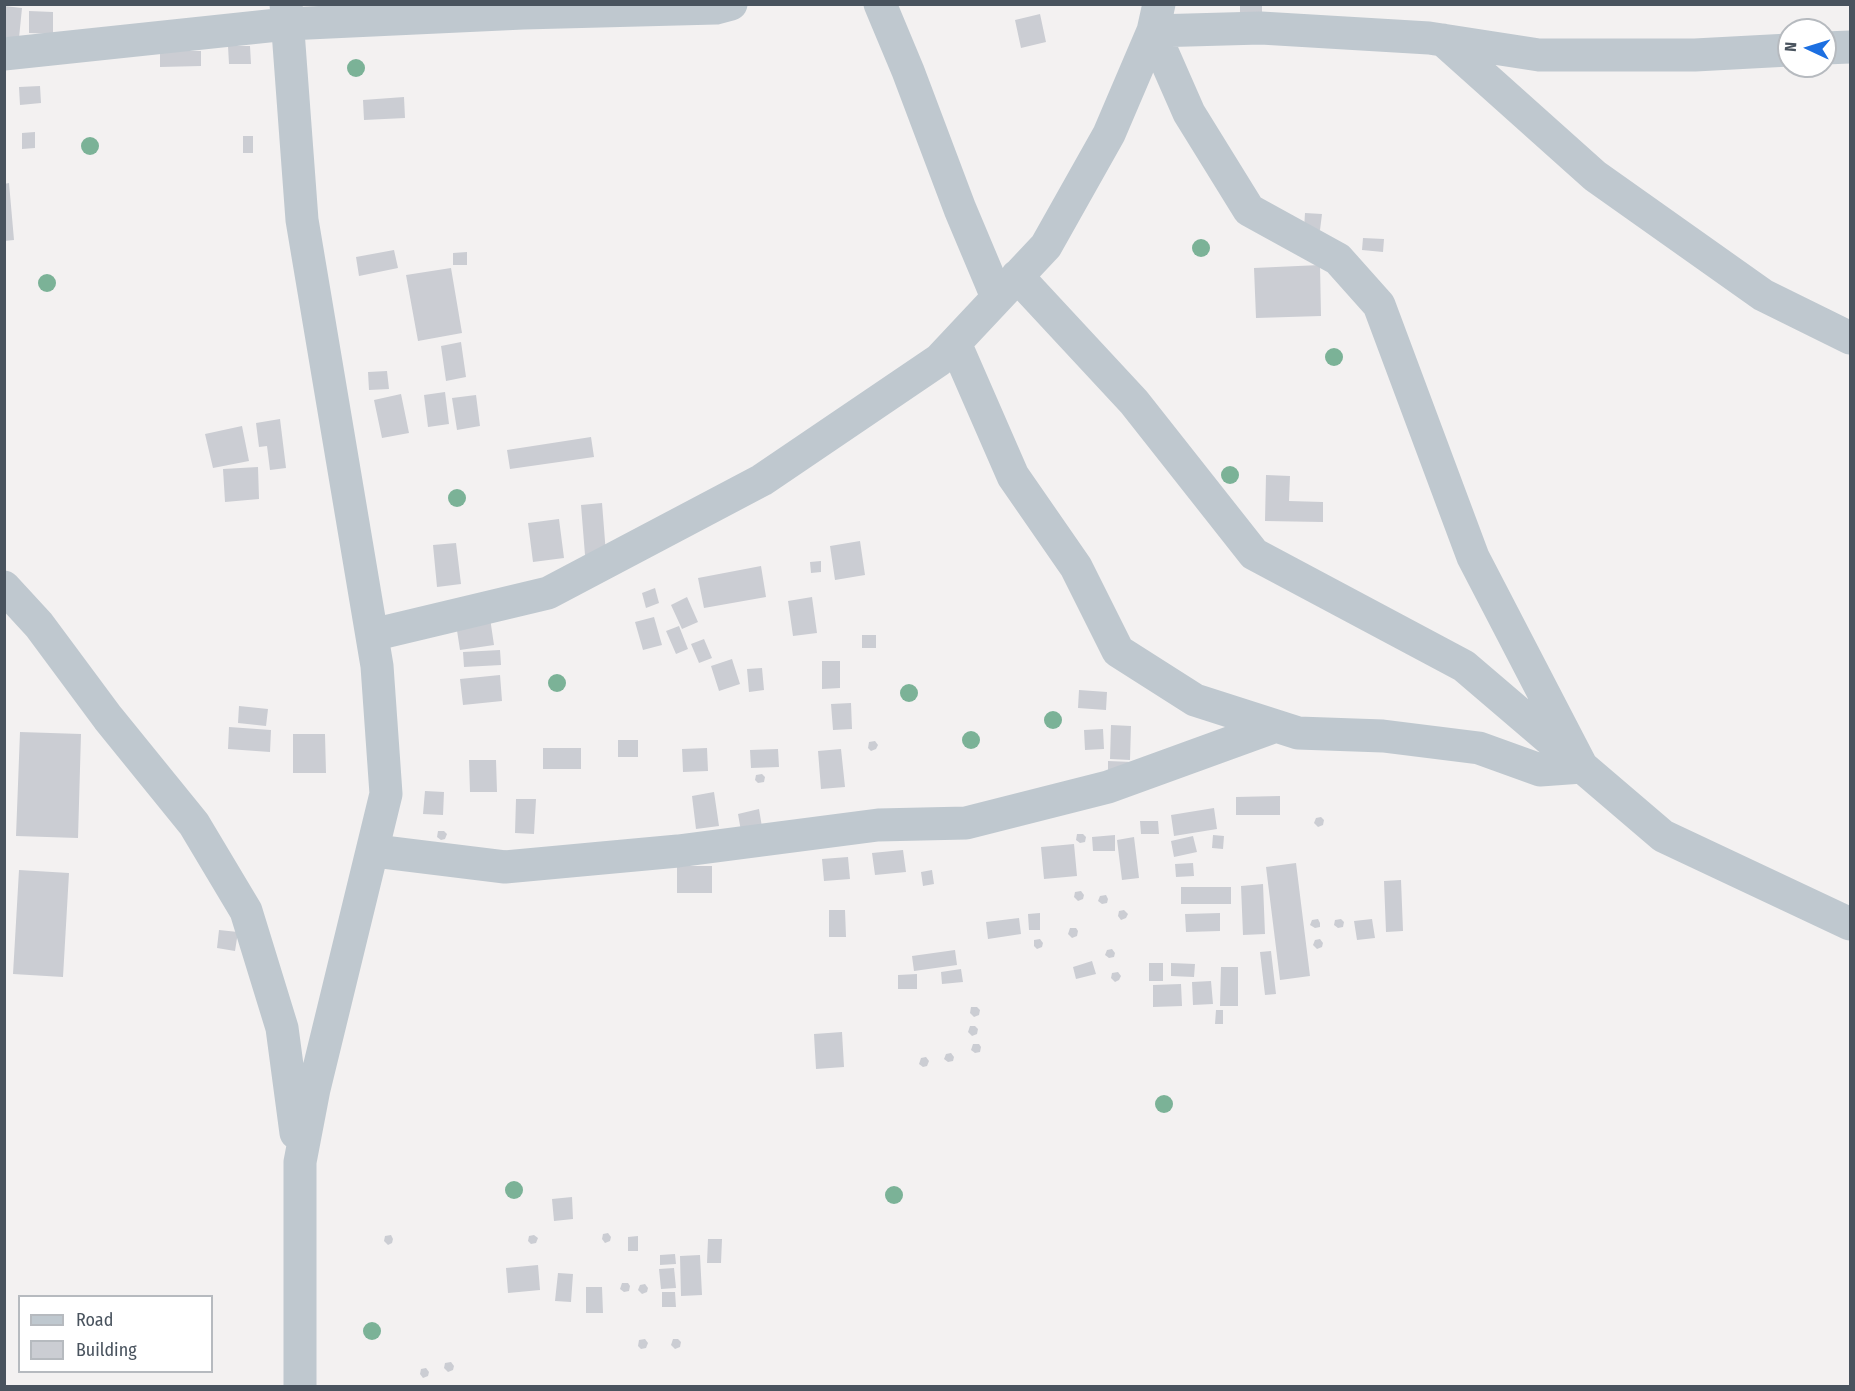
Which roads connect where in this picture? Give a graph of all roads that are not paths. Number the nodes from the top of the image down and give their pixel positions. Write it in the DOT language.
graph roads {
  1 [pos="731,4"];
  2 [pos="880,4"];
  3 [pos="286,14"];
  4 [pos="1156,18"];
  5 [pos="1443,40"];
  6 [pos="1777,51"];
  7 [pos="4,54"];
  8 [pos="1007,287"];
  9 [pos="1851,338"];
  10 [pos="955,343"];
  11 [pos="4,587"];
  12 [pos="372,634"];
  13 [pos="1276,726"];
  14 [pos="1582,767"];
  15 [pos="373,849"];
  16 [pos="1851,924"];
  17 [pos="300,1161"];
  18 [pos="300,1386"];
  1 -- 3 [label="street"];
  2 -- 8 [label="street"];
  3 -- 7 [label="street"];
  3 -- 12 [label="street"];
  4 -- 5 [label="street"];
  4 -- 8 [label="street"];
  4 -- 14 [label="street"];
  5 -- 6 [label="street"];
  5 -- 9 [label="street"];
  8 -- 10 [label="street"];
  8 -- 14 [label="street"];
  10 -- 12 [label="street"];
  10 -- 13 [label="street"];
  11 -- 17 [label="street"];
  12 -- 15 [label="street"];
  13 -- 14 [label="street"];
  13 -- 15 [label="street"];
  14 -- 16 [label="street"];
  15 -- 17 [label="street"];
  17 -- 18 [label="street"];
}
